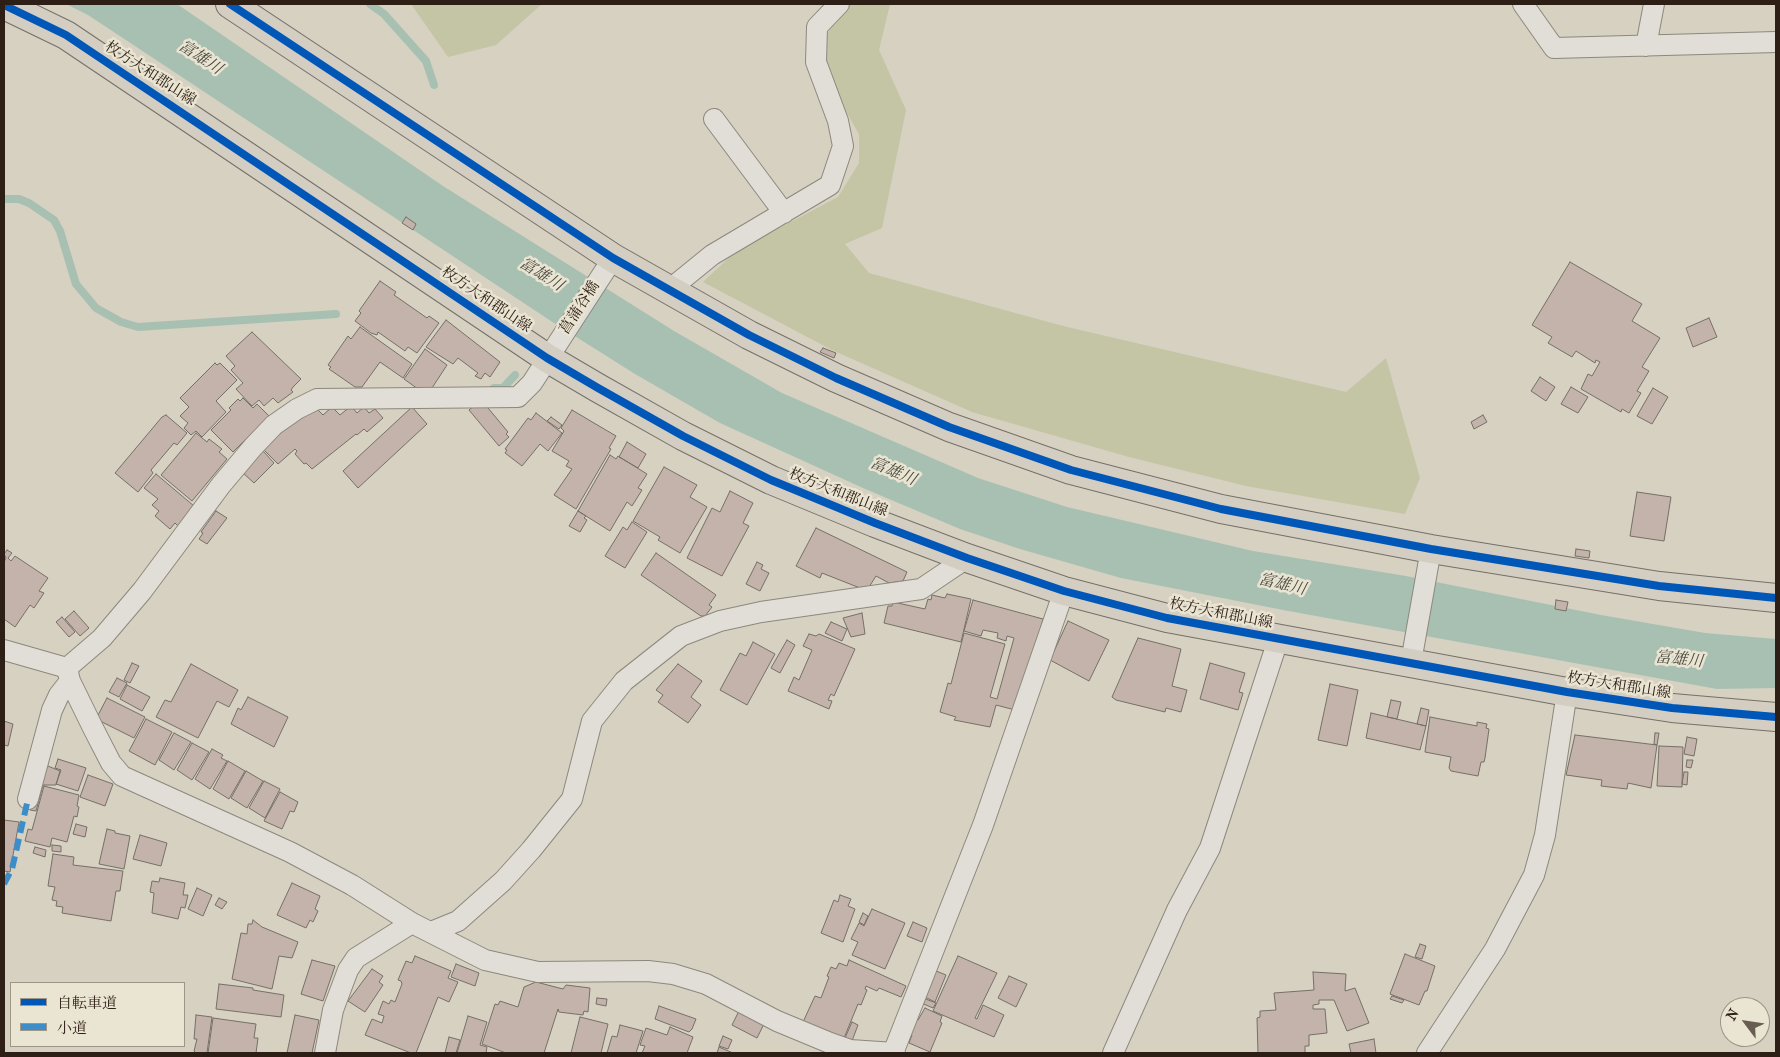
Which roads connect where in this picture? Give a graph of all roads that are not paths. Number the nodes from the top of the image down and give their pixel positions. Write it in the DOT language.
graph roads {
  1 [pos="230,4"];
  2 [pos="839,4"];
  3 [pos="1523,4"];
  4 [pos="1654,4"];
  5 [pos="4,5"];
  6 [pos="1776,42"];
  7 [pos="1646,46"];
  8 [pos="714,119"];
  9 [pos="784,212"];
  10 [pos="613,258"];
  11 [pos="669,290"];
  12 [pos="548,358"];
  13 [pos="1431,549"];
  14 [pos="967,558"];
  15 [pos="1064,591"];
  16 [pos="1776,598"];
  17 [pos="1278,640"];
  18 [pos="4,650"];
  19 [pos="1411,662"];
  20 [pos="69,675"];
  21 [pos="1567,692"];
  22 [pos="1776,717"];
  23 [pos="28,799"];
  24 [pos="412,923"];
  25 [pos="431,932"];
  26 [pos="828,1048"];
  27 [pos="325,1053"];
  28 [pos="894,1053"];
  29 [pos="1113,1053"];
  30 [pos="1427,1053"];
  1 -- 10 [label="main road"];
  2 -- 9 [label="street"];
  3 -- 7 [label="street"];
  4 -- 7 [label="street"];
  5 -- 12 [label="main road, 枚方大和郡山線"];
  6 -- 7 [label="street"];
  8 -- 9 [label="street"];
  9 -- 11 [label="street"];
  10 -- 11 [label="main road"];
  10 -- 12 [label="street, 菖蒲谷橋"];
  11 -- 13 [label="main road"];
  12 -- 14 [label="main road, 枚方大和郡山線"];
  12 -- 20 [label="street, 菖蒲谷橋"];
  13 -- 16 [label="main road"];
  13 -- 19 [label="street"];
  14 -- 15 [label="main road, 枚方大和郡山線"];
  14 -- 25 [label="street"];
  15 -- 17 [label="main road, 枚方大和郡山線"];
  15 -- 28 [label="street"];
  17 -- 19 [label="main road, 枚方大和郡山線"];
  17 -- 29 [label="street"];
  18 -- 20 [label="street"];
  19 -- 21 [label="main road, 枚方大和郡山線"];
  20 -- 23 [label="street"];
  20 -- 24 [label="street"];
  21 -- 22 [label="main road, 枚方大和郡山線"];
  21 -- 30 [label="street"];
  24 -- 25 [label="street"];
  24 -- 27 [label="street"];
  25 -- 26 [label="street"];
  26 -- 28 [label="street"];
}
